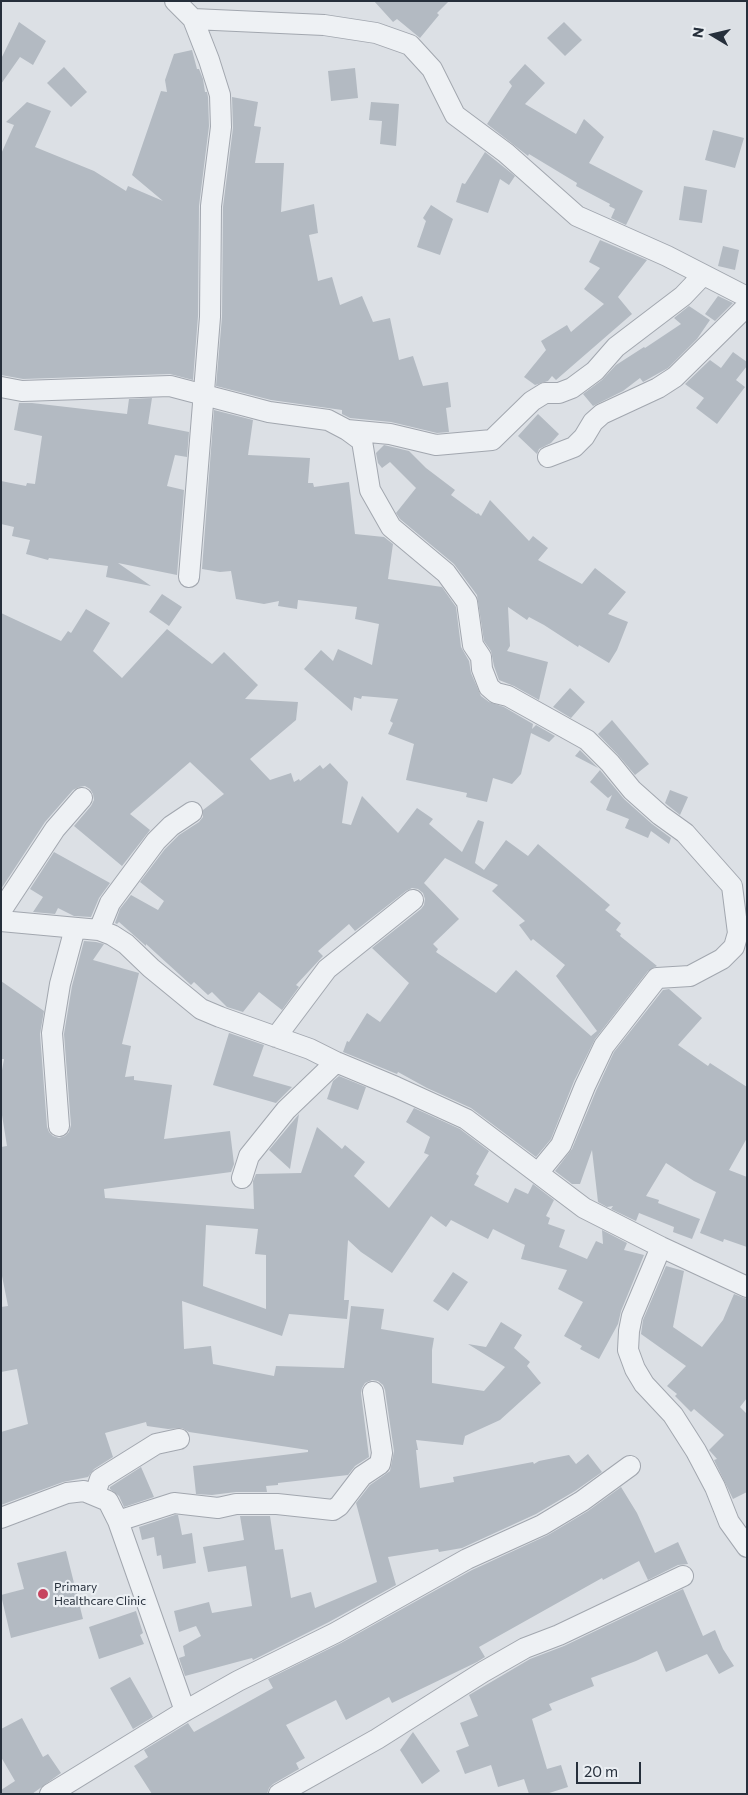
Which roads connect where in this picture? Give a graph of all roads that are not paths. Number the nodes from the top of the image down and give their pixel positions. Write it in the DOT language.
graph roads {
  1 [pos="175,1"];
  2 [pos="193,20"];
  3 [pos="703,275"];
  4 [pos="747,297"];
  5 [pos="747,306"];
  6 [pos="1,387"];
  7 [pos="205,396"];
  8 [pos="347,430"];
  9 [pos="548,458"];
  10 [pos="189,577"];
  11 [pos="82,798"];
  12 [pos="192,812"];
  13 [pos="413,900"];
  14 [pos="1,911"];
  15 [pos="1,921"];
  16 [pos="75,928"];
  17 [pos="99,930"];
  18 [pos="276,1037"];
  19 [pos="336,1062"];
  20 [pos="59,1126"];
  21 [pos="538,1173"];
  22 [pos="242,1178"];
  23 [pos="661,1247"];
  24 [pos="747,1287"];
  25 [pos="373,1392"];
  26 [pos="179,1439"];
  27 [pos="630,1466"];
  28 [pos="95,1494"];
  29 [pos="1,1518"];
  30 [pos="118,1521"];
  31 [pos="747,1547"];
  32 [pos="683,1576"];
  33 [pos="185,1711"];
  34 [pos="50,1794"];
  35 [pos="279,1794"];
  1 -- 2 [label="street"];
  2 -- 3 [label="street"];
  2 -- 7 [label="street"];
  3 -- 4 [label="street"];
  3 -- 8 [label="street"];
  5 -- 9 [label="street"];
  6 -- 7 [label="street"];
  7 -- 8 [label="street"];
  7 -- 10 [label="street"];
  8 -- 21 [label="street"];
  11 -- 14 [label="street"];
  12 -- 17 [label="street"];
  13 -- 18 [label="street"];
  15 -- 16 [label="street"];
  16 -- 17 [label="street"];
  16 -- 20 [label="street"];
  17 -- 18 [label="street"];
  18 -- 19 [label="street"];
  19 -- 21 [label="street"];
  19 -- 22 [label="street"];
  21 -- 23 [label="street"];
  23 -- 24 [label="street"];
  23 -- 31 [label="street"];
  25 -- 30 [label="street"];
  26 -- 28 [label="street"];
  27 -- 33 [label="street"];
  28 -- 29 [label="street"];
  28 -- 30 [label="street"];
  30 -- 33 [label="street"];
  32 -- 35 [label="street"];
  33 -- 34 [label="street"];
}
